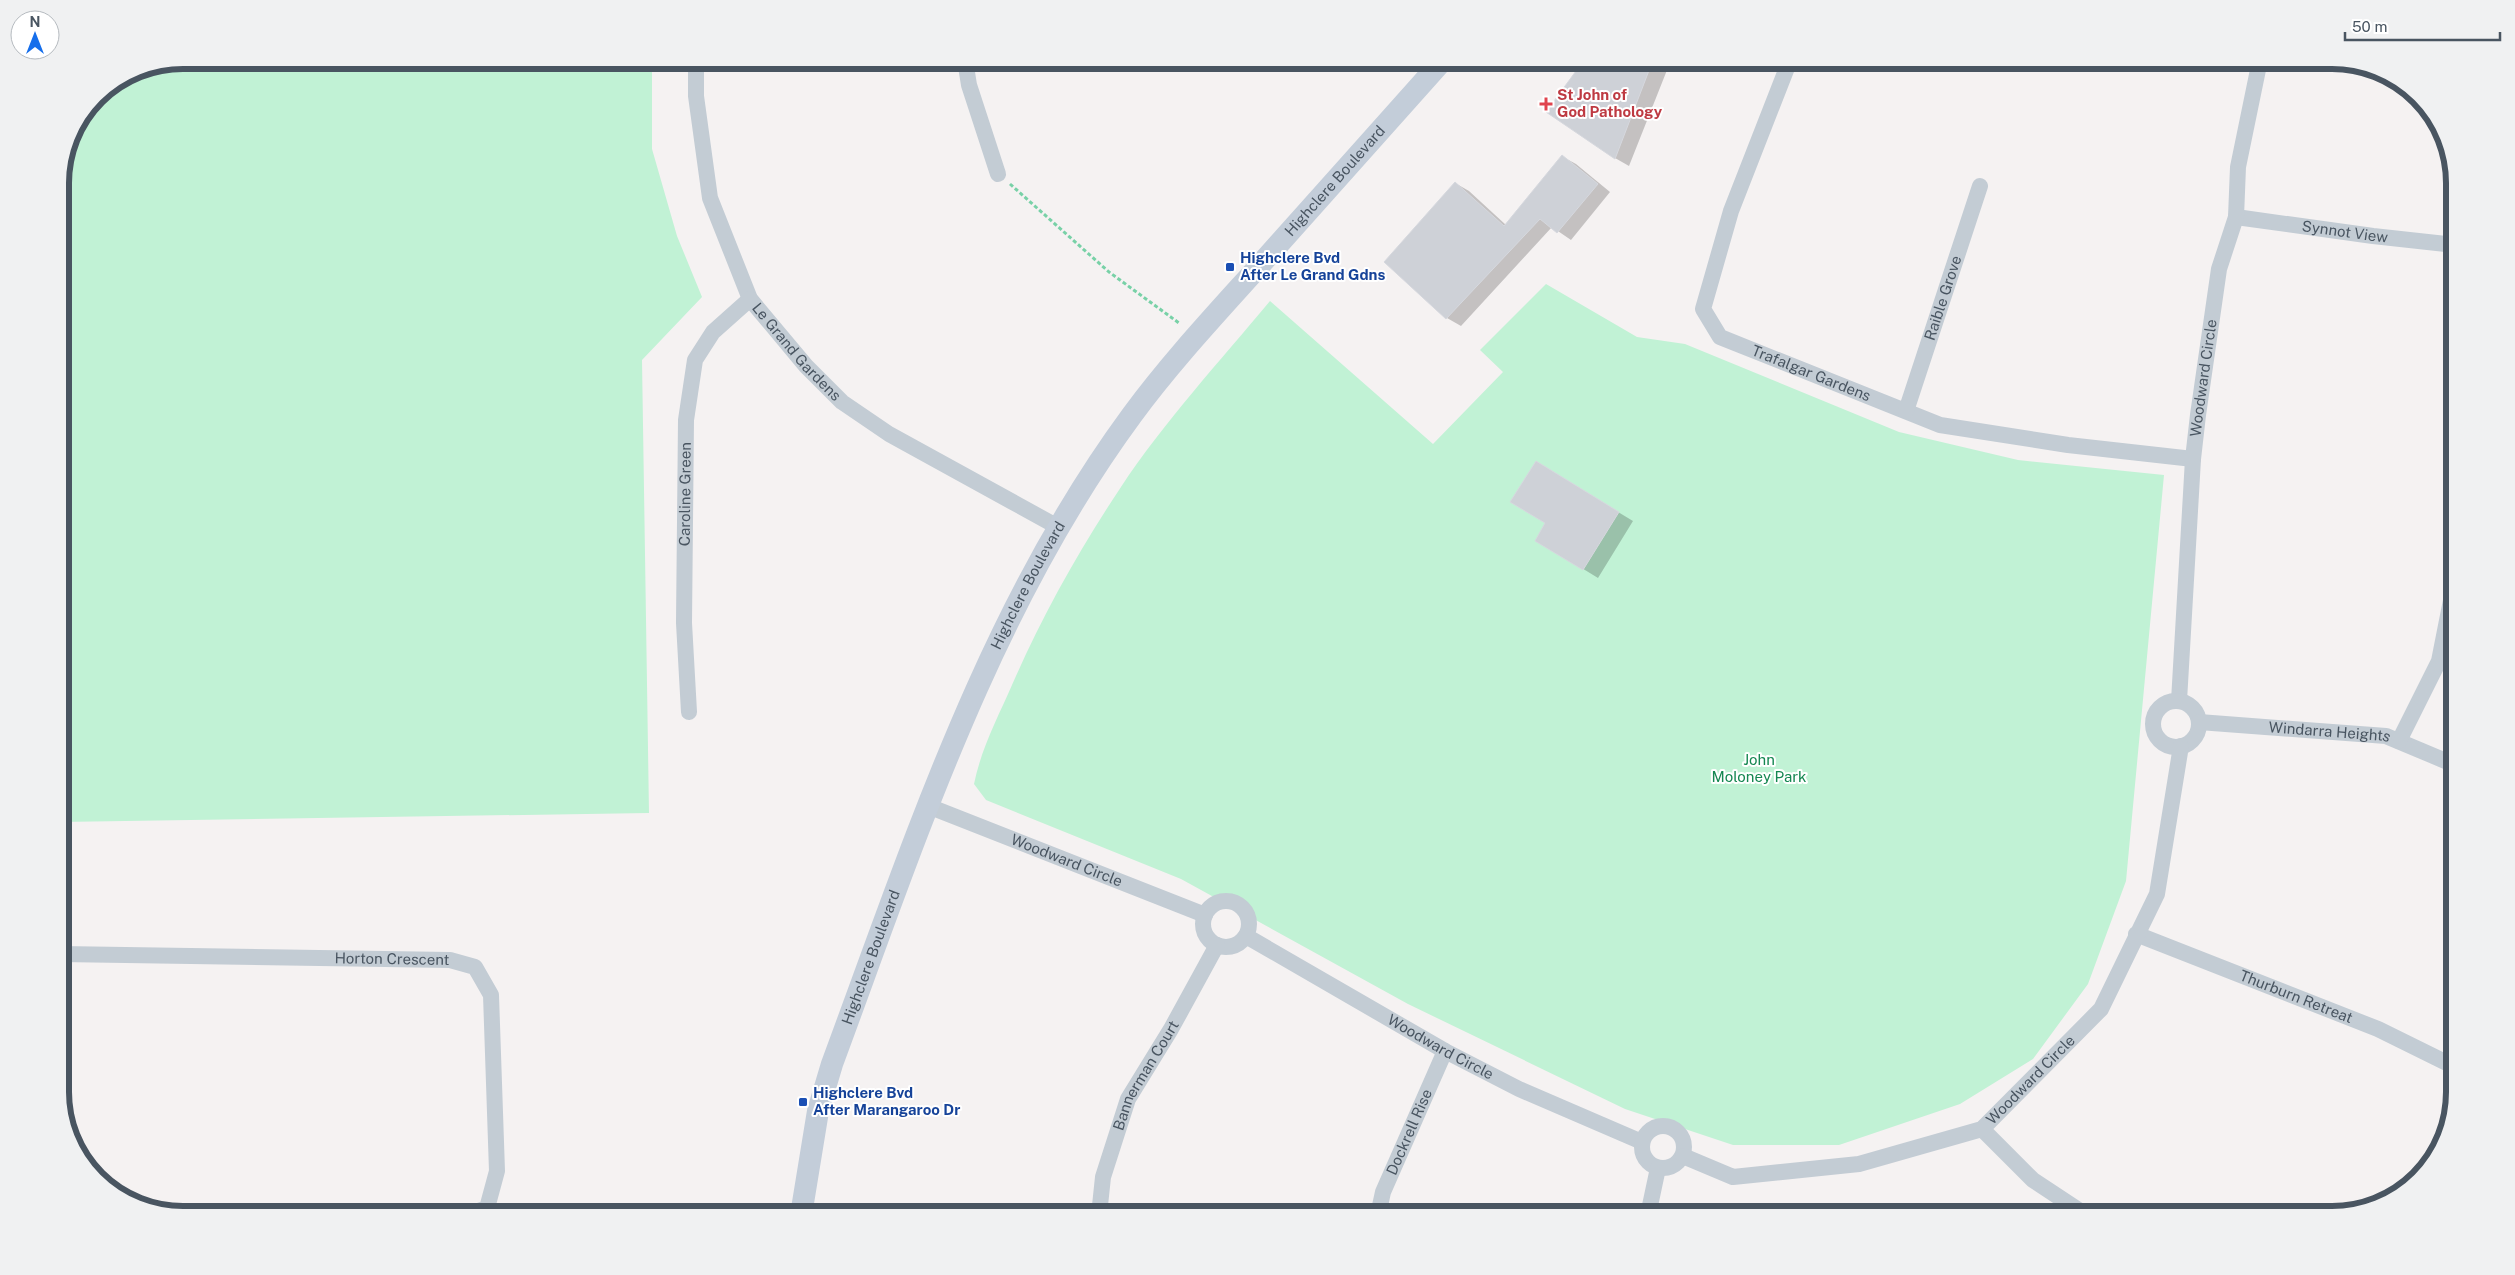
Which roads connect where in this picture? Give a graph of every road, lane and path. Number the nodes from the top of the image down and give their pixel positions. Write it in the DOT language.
graph roads {
  1 [pos="696,69"];
  2 [pos="967,69"];
  3 [pos="1435,69"];
  4 [pos="1786,69"];
  5 [pos="2258,69"];
  6 [pos="998,174"];
  7 [pos="1980,186"];
  8 [pos="2236,216"];
  9 [pos="2446,244"];
  10 [pos="750,299"];
  11 [pos="1196,335"];
  12 [pos="1906,411"];
  13 [pos="2193,459"];
  14 [pos="1058,527"];
  15 [pos="2446,623"];
  16 [pos="2179,701"];
  17 [pos="689,712"];
  18 [pos="2199,722"];
  19 [pos="2399,741"];
  20 [pos="2181,746"];
  21 [pos="2446,760"];
  22 [pos="928,806"];
  23 [pos="1205,915"];
  24 [pos="2136,934"];
  25 [pos="1246,936"];
  26 [pos="1217,945"];
  27 [pos="69,954"];
  28 [pos="1445,1051"];
  29 [pos="2446,1063"];
  30 [pos="1982,1129"];
  31 [pos="1642,1142"];
  32 [pos="1683,1156"];
  33 [pos="1658,1168"];
  34 [pos="488,1206"];
  35 [pos="802,1206"];
  36 [pos="1100,1206"];
  37 [pos="1380,1206"];
  38 [pos="1650,1206"];
  39 [pos="2072,1206"];
  1 -- 10 [label="street, Le Grand Gardens"];
  2 -- 6 [label="street"];
  3 -- 11 [label="street, Highclere Boulevard"];
  4 -- 12 [label="street, Trafalgar Gardens"];
  5 -- 8 [label="street, Woodward Circle"];
  6 -- 11 [label="path"];
  7 -- 12 [label="street, Raible Grove"];
  8 -- 9 [label="street, Synnot View"];
  8 -- 13 [label="street, Woodward Circle"];
  10 -- 14 [label="street, Le Grand Gardens"];
  10 -- 17 [label="street, Caroline Green"];
  11 -- 14 [label="street, Highclere Boulevard"];
  12 -- 13 [label="street, Trafalgar Gardens"];
  13 -- 16 [label="street, Woodward Circle"];
  14 -- 22 [label="street, Highclere Boulevard"];
  15 -- 19 [label="street"];
  16 -- 18 [label="street"];
  16 -- 20 [label="street"];
  18 -- 19 [label="street, Windarra Heights"];
  18 -- 20 [label="street"];
  19 -- 21 [label="street, Windarra Heights"];
  20 -- 24 [label="street, Woodward Circle"];
  22 -- 23 [label="street, Woodward Circle"];
  22 -- 35 [label="street, Highclere Boulevard"];
  23 -- 25 [label="street"];
  23 -- 26 [label="street"];
  24 -- 29 [label="street, Thurburn Retreat"];
  24 -- 30 [label="street, Woodward Circle"];
  25 -- 26 [label="street"];
  25 -- 28 [label="street, Woodward Circle"];
  26 -- 36 [label="street, Bannerman Court"];
  27 -- 34 [label="street, Horton Crescent"];
  28 -- 31 [label="street, Woodward Circle"];
  28 -- 37 [label="street, Dockrell Rise"];
  30 -- 32 [label="street, Woodward Circle"];
  30 -- 39 [label="street"];
  31 -- 32 [label="street"];
  31 -- 33 [label="street"];
  32 -- 33 [label="street"];
  33 -- 38 [label="street"];
}
